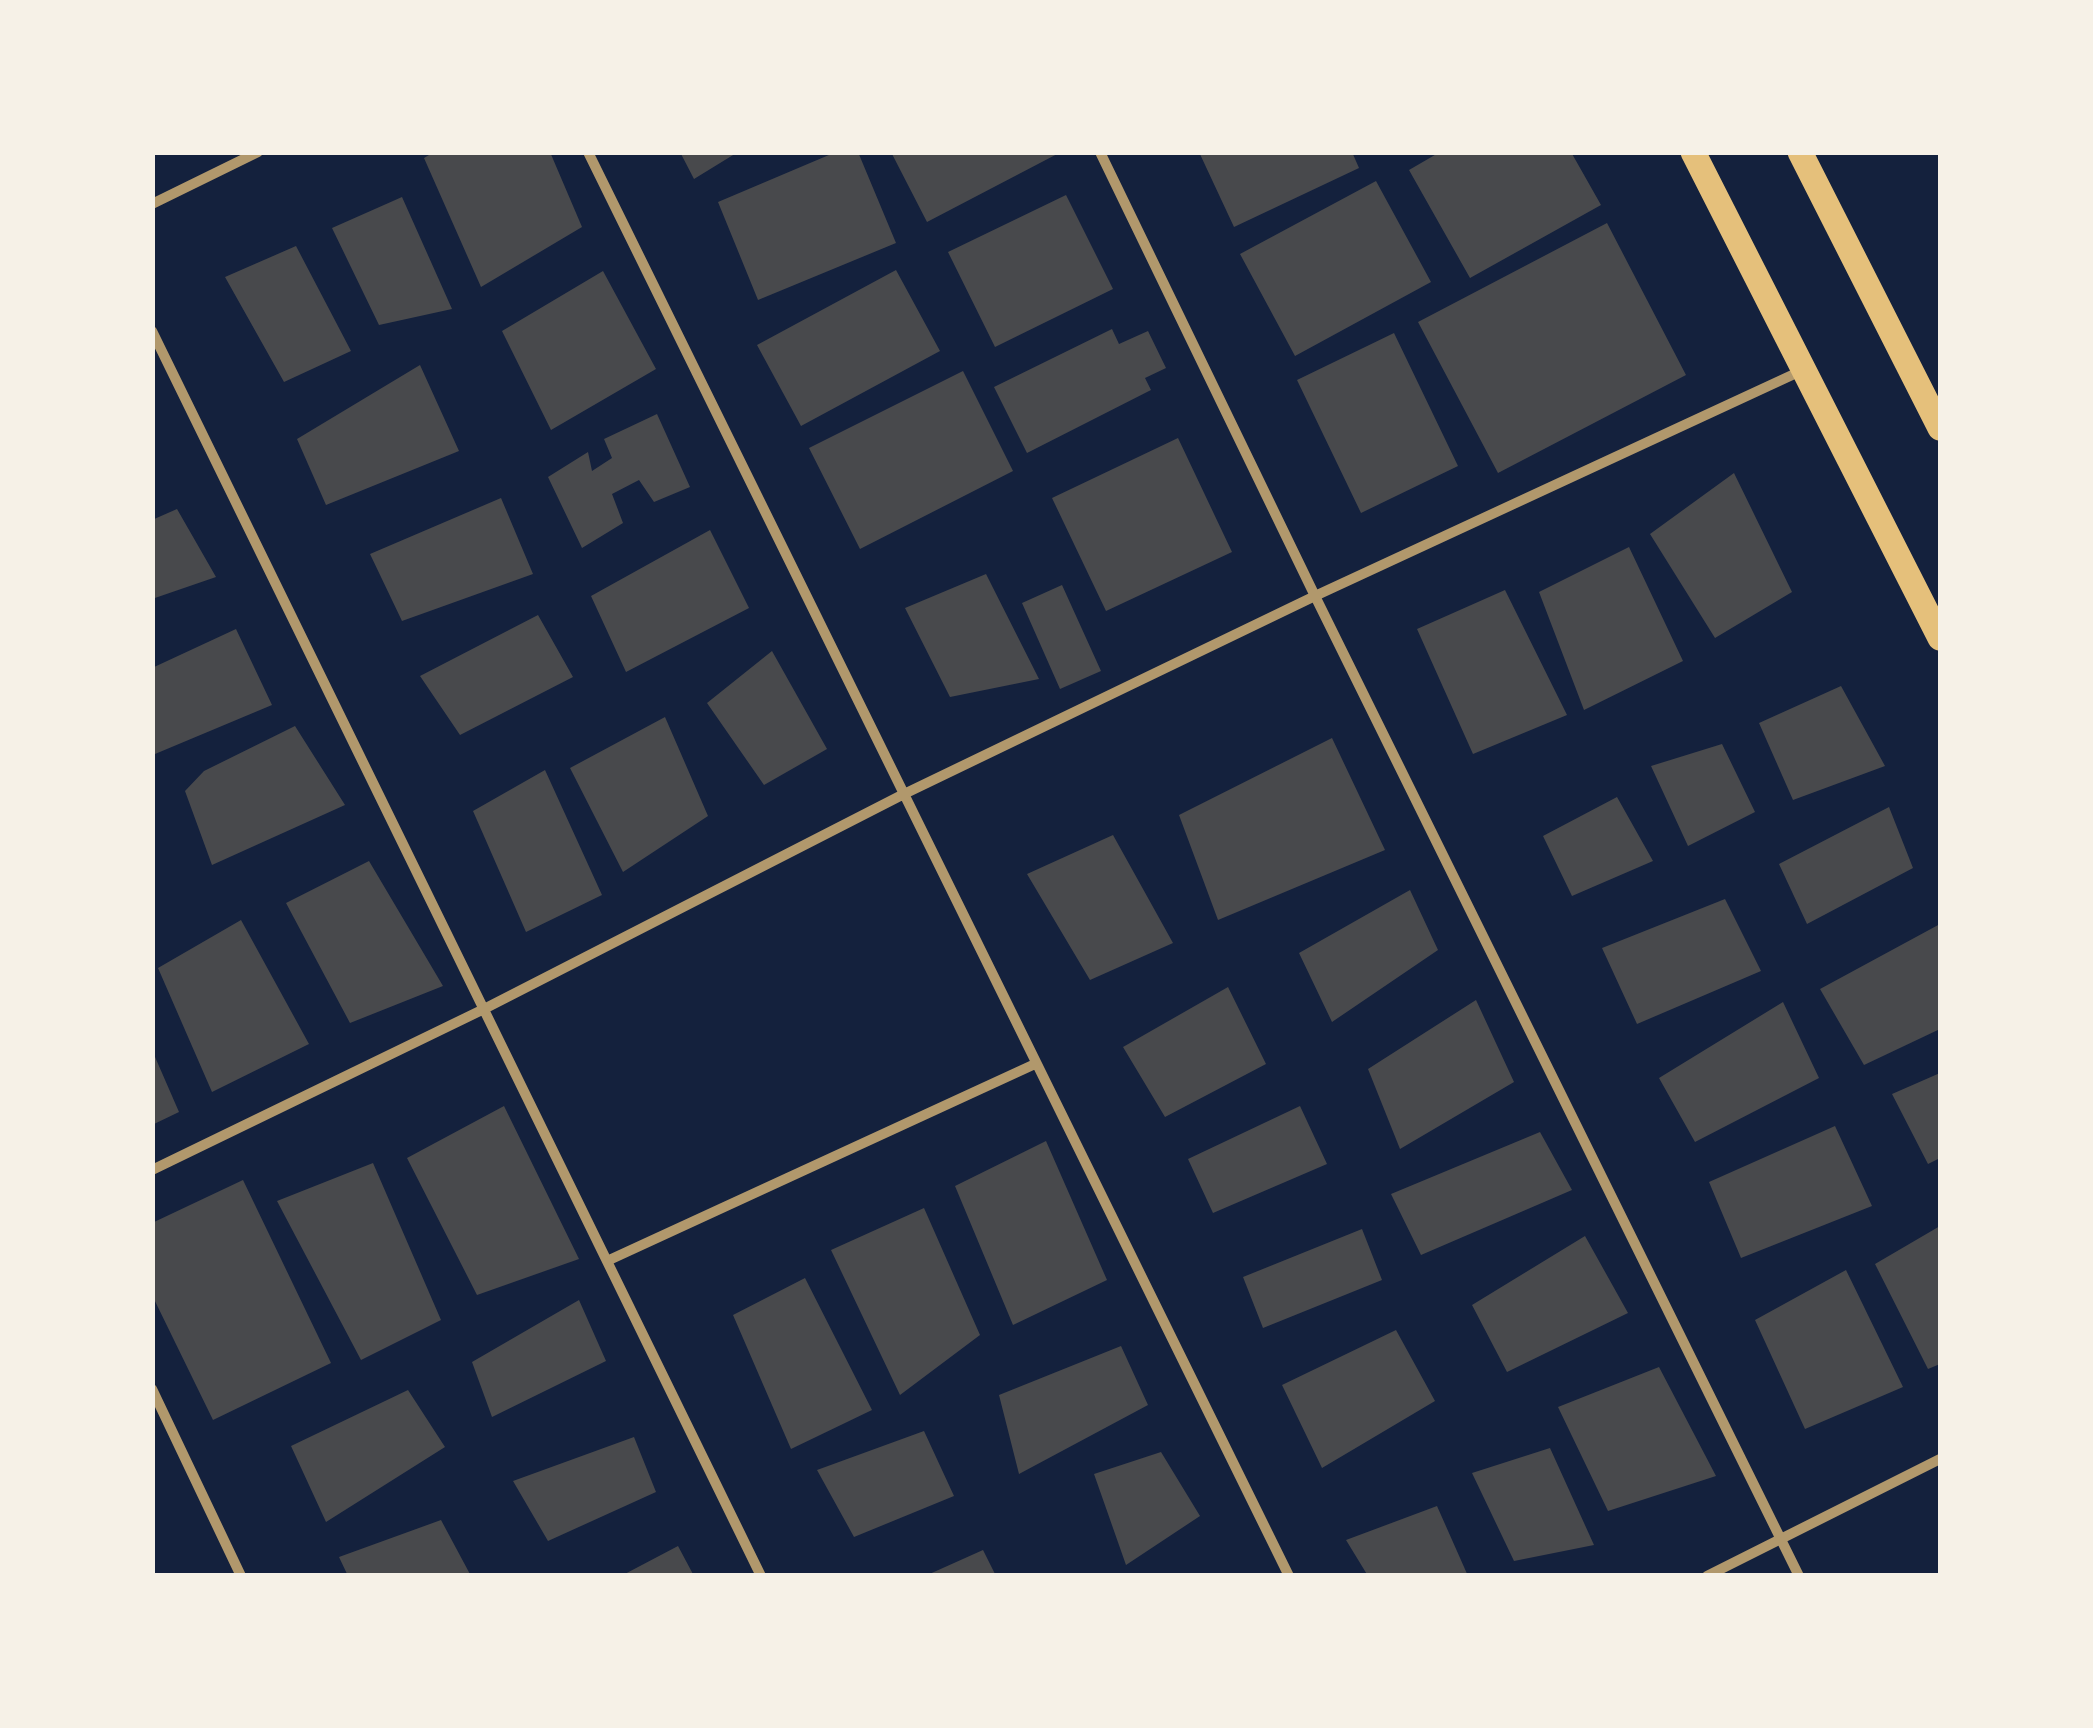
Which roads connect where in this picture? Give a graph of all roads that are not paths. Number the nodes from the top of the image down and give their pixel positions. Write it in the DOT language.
graph roads {
  1 [pos="258,152"];
  2 [pos="588,152"];
  3 [pos="1100,152"];
  4 [pos="1693,152"];
  5 [pos="1800,152"];
  6 [pos="152,204"];
  7 [pos="152,331"];
  8 [pos="1804,370"];
  9 [pos="1940,428"];
  10 [pos="1314,596"];
  11 [pos="1940,638"];
  12 [pos="902,795"];
  13 [pos="484,1009"];
  14 [pos="1035,1064"];
  15 [pos="152,1170"];
  16 [pos="607,1261"];
  17 [pos="152,1389"];
  18 [pos="1940,1458"];
  19 [pos="1781,1539"];
  20 [pos="241,1576"];
  21 [pos="760,1576"];
  22 [pos="1288,1576"];
  23 [pos="1708,1576"];
  24 [pos="1799,1576"];
  1 -- 6 [label="street"];
  2 -- 12 [label="street"];
  3 -- 10 [label="street"];
  4 -- 8 [label="main road"];
  5 -- 9 [label="main road"];
  7 -- 13 [label="street"];
  8 -- 10 [label="street"];
  8 -- 11 [label="main road"];
  10 -- 12 [label="street"];
  10 -- 19 [label="street"];
  12 -- 13 [label="street"];
  12 -- 14 [label="street"];
  13 -- 15 [label="street"];
  13 -- 16 [label="street"];
  14 -- 16 [label="street"];
  14 -- 22 [label="street"];
  16 -- 21 [label="street"];
  17 -- 20 [label="street"];
  18 -- 19 [label="street"];
  19 -- 23 [label="street"];
  19 -- 24 [label="street"];
}
